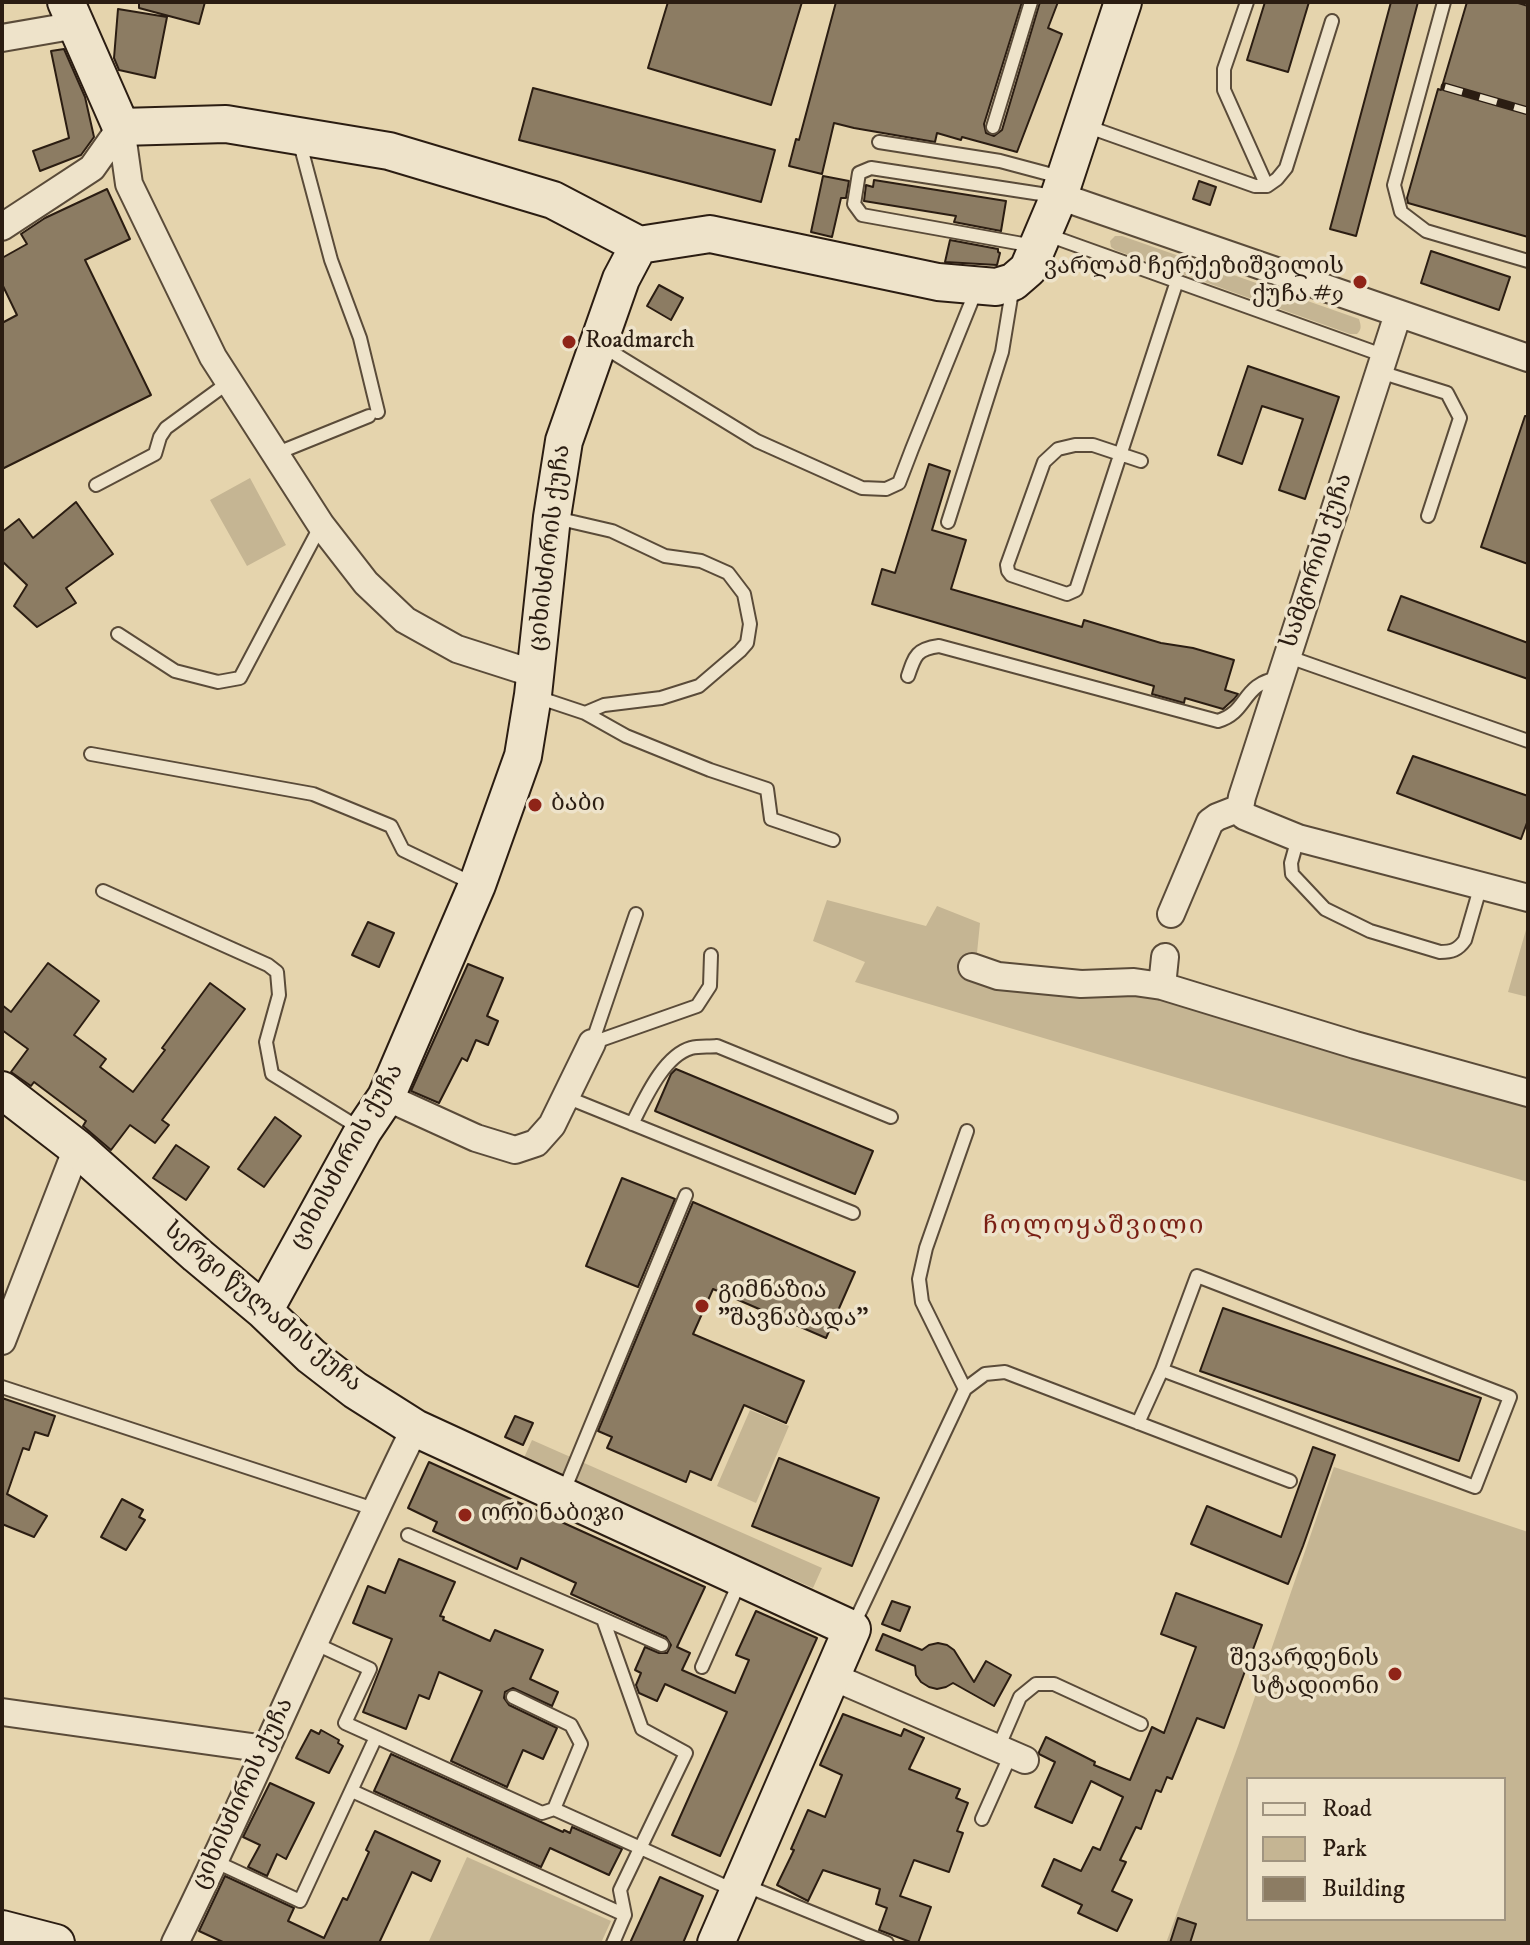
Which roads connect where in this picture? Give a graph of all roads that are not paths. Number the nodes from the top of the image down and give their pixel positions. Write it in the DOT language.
graph roads {
  1 [pos="1031,2"];
  2 [pos="1123,2"];
  3 [pos="1247,2"];
  4 [pos="1444,2"];
  5 [pos="71,14"];
  6 [pos="1332,21"];
  7 [pos="2,38"];
  8 [pos="1083,125"];
  9 [pos="121,127"];
  10 [pos="993,127"];
  11 [pos="298,137"];
  12 [pos="879,142"];
  13 [pos="1267,186"];
  14 [pos="1062,187"];
  15 [pos="2,227"];
  16 [pos="1040,240"];
  17 [pos="639,245"];
  18 [pos="1528,261"];
  19 [pos="1177,281"];
  20 [pos="996,284"];
  21 [pos="1398,314"];
  22 [pos="597,343"];
  23 [pos="1528,358"];
  24 [pos="1382,364"];
  25 [pos="229,382"];
  26 [pos="274,454"];
  27 [pos="1120,454"];
  28 [pos="1141,461"];
  29 [pos="96,485"];
  30 [pos="1428,516"];
  31 [pos="552,517"];
  32 [pos="948,522"];
  33 [pos="321,525"];
  34 [pos="118,634"];
  35 [pos="1283,667"];
  36 [pos="908,676"];
  37 [pos="534,684"];
  38 [pos="585,713"];
  39 [pos="1528,741"];
  40 [pos="91,754"];
  41 [pos="1240,808"];
  42 [pos="1298,838"];
  43 [pos="833,840"];
  44 [pos="477,885"];
  45 [pos="1481,885"];
  46 [pos="103,891"];
  47 [pos="1528,898"];
  48 [pos="636,914"];
  49 [pos="1171,914"];
  50 [pos="711,955"];
  51 [pos="1165,957"];
  52 [pos="972,967"];
  53 [pos="1162,986"];
  54 [pos="592,1043"];
  55 [pos="2,1090"];
  56 [pos="1528,1093"];
  57 [pos="386,1097"];
  58 [pos="566,1097"];
  59 [pos="891,1117"];
  60 [pos="632,1124"];
  61 [pos="363,1131"];
  62 [pos="967,1131"];
  63 [pos="77,1148"];
  64 [pos="686,1195"];
  65 [pos="853,1213"];
  66 [pos="264,1311"];
  67 [pos="2,1341"];
  68 [pos="1162,1370"];
  69 [pos="2,1387"];
  70 [pos="965,1389"];
  71 [pos="1138,1423"];
  72 [pos="415,1428"];
  73 [pos="1290,1481"];
  74 [pos="561,1496"];
  75 [pos="374,1509"];
  76 [pos="408,1535"];
  77 [pos="741,1578"];
  78 [pos="603,1619"];
  79 [pos="852,1629"];
  80 [pos="314,1643"];
  81 [pos="662,1645"];
  82 [pos="702,1667"];
  83 [pos="831,1676"];
  84 [pos="513,1697"];
  85 [pos="2,1712"];
  86 [pos="1141,1724"];
  87 [pos="376,1737"];
  88 [pos="266,1749"];
  89 [pos="1011,1754"];
  90 [pos="352,1791"];
  91 [pos="554,1809"];
  92 [pos="982,1819"];
  93 [pos="641,1848"];
  94 [pos="214,1861"];
  95 [pos="739,1888"];
  96 [pos="625,1915"];
  97 [pos="2,1929"];
  98 [pos="48,1942"];
  99 [pos="175,1943"];
  100 [pos="613,1943"];
  101 [pos="716,1943"];
  102 [pos="887,1943"];
  1 -- 10 [label="lane"];
  2 -- 8 [label="street"];
  3 -- 13 [label="lane"];
  4 -- 18 [label="lane"];
  5 -- 7 [label="street"];
  5 -- 9 [label="street"];
  6 -- 13 [label="lane"];
  8 -- 13 [label="lane"];
  8 -- 14 [label="street"];
  9 -- 11 [label="street"];
  9 -- 15 [label="street"];
  9 -- 25 [label="street"];
  11 -- 17 [label="street"];
  11 -- 26 [label="lane"];
  12 -- 14 [label="lane"];
  14 -- 16 [label="street"];
  14 -- 16 [label="lane"];
  14 -- 21 [label="street"];
  16 -- 19 [label="lane"];
  16 -- 20 [label="street"];
  17 -- 20 [label="street"];
  17 -- 22 [label="street, ციხისძირის ქუჩა"];
  19 -- 24 [label="lane"];
  19 -- 27 [label="lane"];
  20 -- 22 [label="lane"];
  20 -- 32 [label="lane"];
  21 -- 23 [label="street"];
  21 -- 24 [label="street, სამგორის ქუჩა"];
  22 -- 31 [label="street, ციხისძირის ქუჩა"];
  24 -- 30 [label="lane"];
  24 -- 35 [label="street, სამგორის ქუჩა"];
  25 -- 26 [label="street"];
  25 -- 29 [label="lane"];
  26 -- 33 [label="street"];
  27 -- 27 [label="lane"];
  27 -- 28 [label="lane"];
  31 -- 37 [label="street, ციხისძირის ქუჩა"];
  31 -- 38 [label="lane"];
  33 -- 34 [label="lane"];
  33 -- 37 [label="street"];
  35 -- 36 [label="lane"];
  35 -- 39 [label="lane"];
  35 -- 41 [label="street, სამგორის ქუჩა"];
  37 -- 38 [label="lane"];
  37 -- 44 [label="street, ციხისძირის ქუჩა"];
  38 -- 43 [label="lane"];
  40 -- 44 [label="lane"];
  41 -- 42 [label="street"];
  41 -- 49 [label="street"];
  42 -- 45 [label="street"];
  42 -- 45 [label="lane"];
  44 -- 57 [label="street, ციხისძირის ქუჩა"];
  45 -- 47 [label="street"];
  46 -- 61 [label="lane"];
  48 -- 54 [label="lane"];
  50 -- 54 [label="lane"];
  51 -- 53 [label="street"];
  52 -- 53 [label="street"];
  53 -- 56 [label="street"];
  54 -- 58 [label="street"];
  55 -- 63 [label="street, სერგი წულაძის ქუჩა"];
  57 -- 58 [label="street"];
  57 -- 61 [label="street, ციხისძირის ქუჩა"];
  58 -- 60 [label="lane"];
  59 -- 60 [label="lane"];
  60 -- 65 [label="lane"];
  61 -- 66 [label="street, ციხისძირის ქუჩა"];
  62 -- 70 [label="lane"];
  63 -- 66 [label="street, სერგი წულაძის ქუჩა"];
  63 -- 67 [label="street"];
  64 -- 74 [label="lane"];
  66 -- 72 [label="street, სერგი წულაძის ქუჩა"];
  68 -- 68 [label="lane"];
  68 -- 71 [label="lane"];
  69 -- 75 [label="lane"];
  70 -- 71 [label="lane"];
  70 -- 79 [label="lane"];
  71 -- 73 [label="lane"];
  72 -- 74 [label="street, სერგი წულაძის ქუჩა"];
  72 -- 75 [label="street, ციხისძირის ქუჩა"];
  74 -- 77 [label="street, სერგი წულაძის ქუჩა"];
  75 -- 80 [label="street, ციხისძირის ქუჩა"];
  76 -- 78 [label="lane"];
  77 -- 79 [label="street, სერგი წულაძის ქუჩა"];
  77 -- 82 [label="lane"];
  78 -- 81 [label="lane"];
  78 -- 93 [label="lane"];
  79 -- 83 [label="street"];
  80 -- 87 [label="lane"];
  80 -- 88 [label="street, ციხისძირის ქუჩა"];
  83 -- 89 [label="street"];
  83 -- 95 [label="street"];
  84 -- 91 [label="lane"];
  85 -- 88 [label="street"];
  86 -- 89 [label="lane"];
  87 -- 90 [label="lane"];
  87 -- 91 [label="lane"];
  88 -- 94 [label="street, ციხისძირის ქუჩა"];
  89 -- 92 [label="lane"];
  90 -- 94 [label="lane"];
  90 -- 96 [label="lane"];
  91 -- 93 [label="lane"];
  93 -- 95 [label="lane"];
  93 -- 96 [label="lane"];
  94 -- 99 [label="street, ციხისძირის ქუჩა"];
  95 -- 101 [label="street"];
  95 -- 102 [label="lane"];
  96 -- 100 [label="lane"];
  97 -- 98 [label="street"];
}
